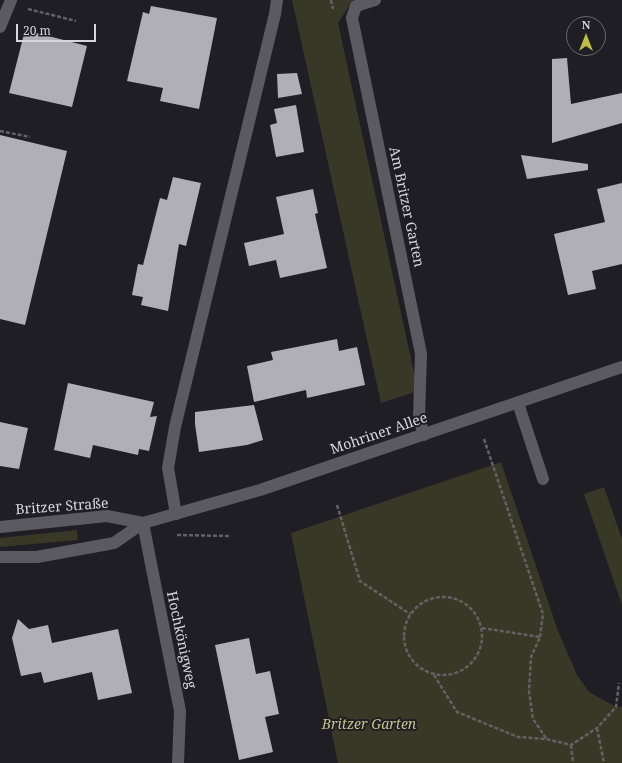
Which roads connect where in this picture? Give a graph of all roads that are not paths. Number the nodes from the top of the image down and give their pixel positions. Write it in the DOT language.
graph roads {
  1 [pos="277,0"];
  2 [pos="375,0"];
  3 [pos="10,2"];
  4 [pos="0,27"];
  5 [pos="622,367"];
  6 [pos="518,403"];
  7 [pos="424,435"];
  8 [pos="543,478"];
  9 [pos="176,514"];
  10 [pos="143,523"];
  11 [pos="0,526"];
  12 [pos="0,557"];
  13 [pos="178,763"];
  1 -- 9 [label="main road"];
  2 -- 7 [label="main road, Am Britzer Garten"];
  3 -- 4 [label="main road"];
  5 -- 6 [label="main road, Mohriner Allee"];
  6 -- 7 [label="main road, Mohriner Allee"];
  6 -- 8 [label="main road"];
  7 -- 9 [label="main road, Mohriner Allee"];
  9 -- 10 [label="main road, Mohriner Allee"];
  10 -- 11 [label="main road, Britzer Straße"];
  10 -- 12 [label="main road"];
  10 -- 13 [label="main road, Hochkönigweg"];
}
